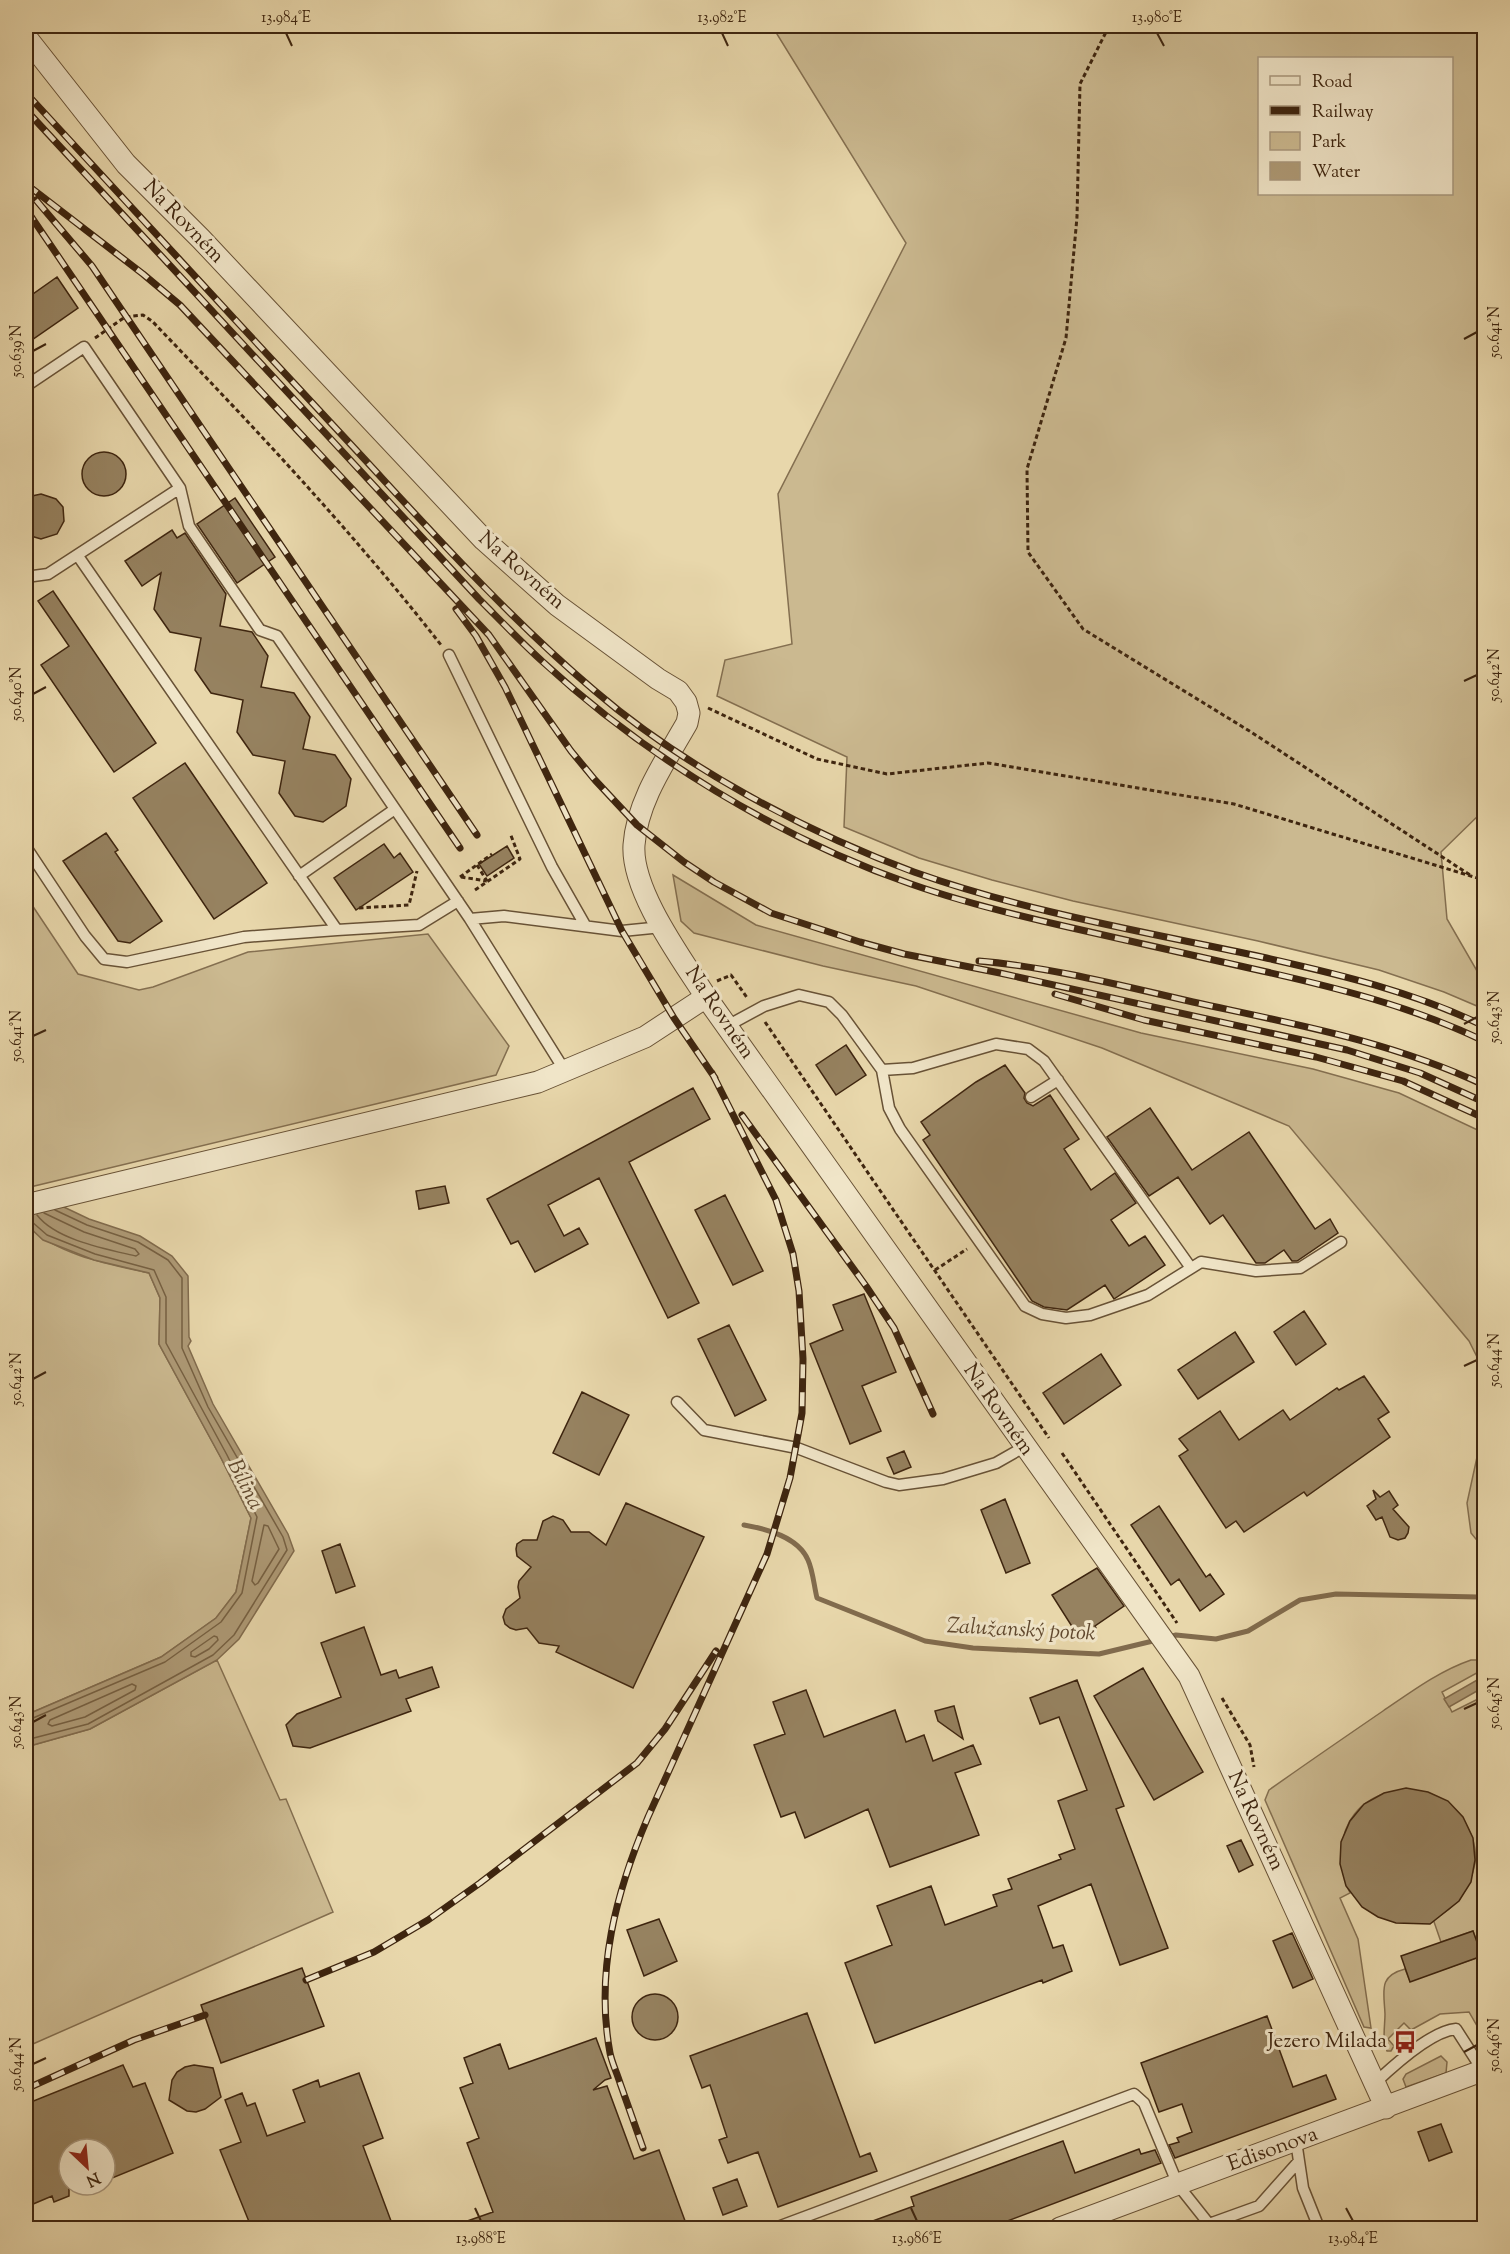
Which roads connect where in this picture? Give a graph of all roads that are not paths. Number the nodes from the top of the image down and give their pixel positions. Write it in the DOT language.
graph roads {
  1 [pos="26,37"];
  2 [pos="26,386"];
  3 [pos="180,488"];
  4 [pos="78,556"];
  5 [pos="26,578"];
  6 [pos="448,655"];
  7 [pos="395,809"];
  8 [pos="26,847"];
  9 [pos="299,876"];
  10 [pos="458,901"];
  11 [pos="470,919"];
  12 [pos="585,925"];
  13 [pos="662,927"];
  14 [pos="337,930"];
  15 [pos="711,990"];
  16 [pos="727,1026"];
  17 [pos="882,1070"];
  18 [pos="565,1071"];
  19 [pos="1058,1080"];
  20 [pos="1031,1097"];
  21 [pos="26,1205"];
  22 [pos="1341,1242"];
  23 [pos="1191,1268"];
  24 [pos="677,1402"];
  25 [pos="1024,1447"];
  26 [pos="1484,2071"];
  27 [pos="1376,2083"];
  28 [pos="1386,2108"];
  29 [pos="1298,2151"];
  30 [pos="1178,2185"];
  31 [pos="1073,2226"];
  32 [pos="775,2229"];
  33 [pos="1319,2229"];
  1 -- 13 [label="street, Na Rovném"];
  2 -- 3 [label="lane"];
  3 -- 4 [label="lane"];
  3 -- 7 [label="lane"];
  4 -- 5 [label="lane"];
  4 -- 9 [label="lane"];
  6 -- 12 [label="lane"];
  7 -- 9 [label="lane"];
  7 -- 10 [label="lane"];
  8 -- 14 [label="lane"];
  9 -- 14 [label="lane"];
  10 -- 11 [label="lane"];
  10 -- 14 [label="lane"];
  11 -- 12 [label="lane"];
  11 -- 18 [label="lane"];
  12 -- 13 [label="lane"];
  13 -- 15 [label="street, Na Rovném"];
  15 -- 16 [label="street, Na Rovném"];
  15 -- 18 [label="street"];
  16 -- 17 [label="lane"];
  16 -- 25 [label="street, Na Rovném"];
  17 -- 19 [label="lane"];
  17 -- 23 [label="lane"];
  18 -- 21 [label="street"];
  19 -- 20 [label="lane"];
  19 -- 23 [label="lane"];
  22 -- 23 [label="lane"];
  24 -- 25 [label="lane"];
  25 -- 27 [label="street, Na Rovném"];
  26 -- 27 [label="lane"];
  26 -- 28 [label="street, Edisonova"];
  27 -- 28 [label="street, Na Rovném"];
  28 -- 29 [label="street, Edisonova"];
  29 -- 30 [label="street, Edisonova"];
  29 -- 30 [label="lane"];
  29 -- 33 [label="lane"];
  30 -- 31 [label="street, Edisonova"];
  30 -- 32 [label="lane"];
}
